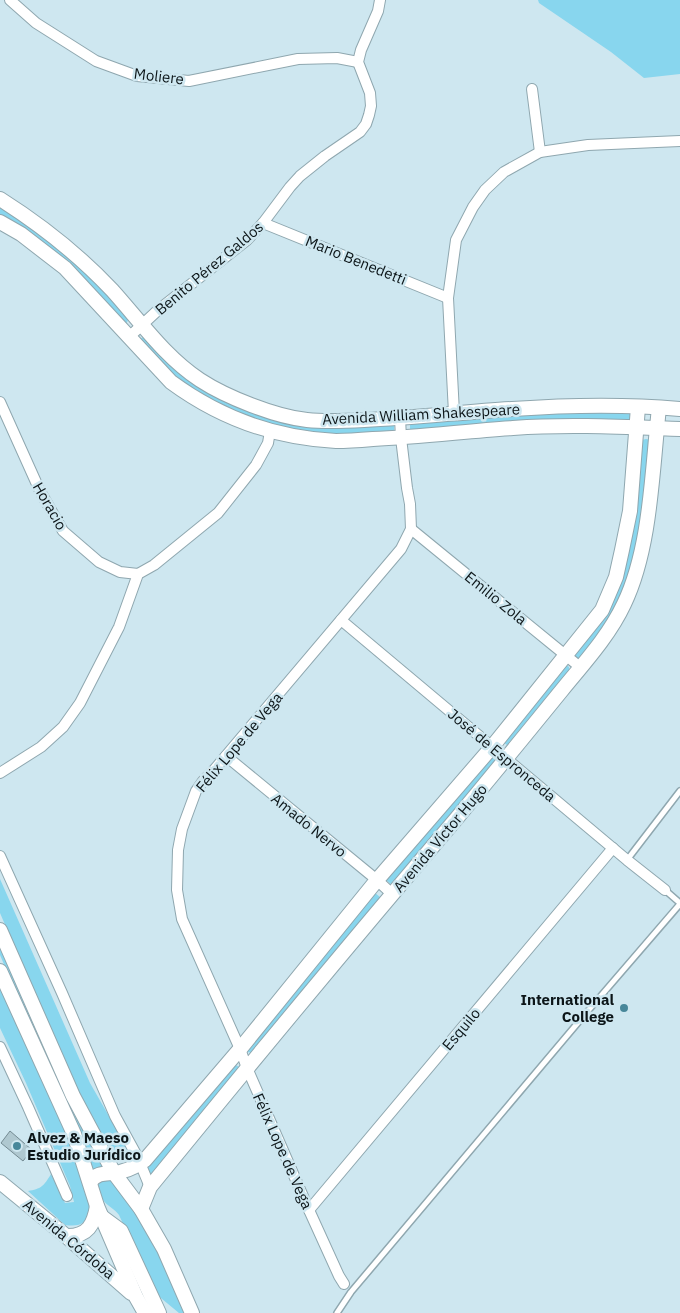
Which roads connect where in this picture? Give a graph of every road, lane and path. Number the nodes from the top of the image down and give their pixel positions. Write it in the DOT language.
graph roads {
  1 [pos="10,0"];
  2 [pos="380,0"];
  3 [pos="358,62"];
  4 [pos="532,90"];
  5 [pos="680,141"];
  6 [pos="540,152"];
  7 [pos="0,199"];
  8 [pos="0,222"];
  9 [pos="264,223"];
  10 [pos="448,298"];
  11 [pos="142,325"];
  12 [pos="128,337"];
  13 [pos="0,402"];
  14 [pos="638,407"];
  15 [pos="659,408"];
  16 [pos="680,409"];
  17 [pos="454,413"];
  18 [pos="400,418"];
  19 [pos="636,427"];
  20 [pos="657,428"];
  21 [pos="680,430"];
  22 [pos="270,431"];
  23 [pos="400,438"];
  24 [pos="411,529"];
  25 [pos="138,574"];
  26 [pos="341,620"];
  27 [pos="566,656"];
  28 [pos="580,667"];
  29 [pos="492,747"];
  30 [pos="226,756"];
  31 [pos="507,759"];
  32 [pos="0,773"];
  33 [pos="680,792"];
  34 [pos="613,848"];
  35 [pos="0,856"];
  36 [pos="627,860"];
  37 [pos="377,880"];
  38 [pos="665,890"];
  39 [pos="392,894"];
  40 [pos="680,903"];
  41 [pos="0,930"];
  42 [pos="0,971"];
  43 [pos="0,1048"];
  44 [pos="240,1048"];
  45 [pos="247,1068"];
  46 [pos="140,1164"];
  47 [pos="114,1173"];
  48 [pos="0,1182"];
  49 [pos="90,1182"];
  50 [pos="150,1187"];
  51 [pos="67,1196"];
  52 [pos="141,1209"];
  53 [pos="309,1210"];
  54 [pos="99,1211"];
  55 [pos="66,1236"];
  56 [pos="348,1288"];
  57 [pos="136,1297"];
  58 [pos="153,1311"];
  59 [pos="168,1313"];
  60 [pos="192,1313"];
  61 [pos="337,1313"];
  1 -- 3 [label="street, Moliere"];
  2 -- 3 [label="street"];
  3 -- 9 [label="street, Benito Pérez Galdos"];
  4 -- 6 [label="street"];
  5 -- 6 [label="street"];
  6 -- 10 [label="street"];
  7 -- 11 [label="street, Avenida William Shakespeare"];
  8 -- 12 [label="street, Avenida William Shakespeare"];
  9 -- 10 [label="street, Mario Benedetti"];
  9 -- 11 [label="street, Benito Pérez Galdos"];
  10 -- 17 [label="street"];
  11 -- 12 [label="street, Benito Pérez Galdos"];
  11 -- 18 [label="street, Avenida William Shakespeare"];
  12 -- 22 [label="street, Avenida William Shakespeare"];
  13 -- 25 [label="street, Horacio"];
  14 -- 15 [label="street, Avenida William Shakespeare"];
  14 -- 17 [label="street, Avenida William Shakespeare"];
  14 -- 19 [label="street, Avenida Víctor Hugo"];
  15 -- 16 [label="street, Avenida William Shakespeare"];
  15 -- 20 [label="street, Avenida Víctor Hugo"];
  17 -- 18 [label="street, Avenida William Shakespeare"];
  18 -- 23 [label="street"];
  19 -- 20 [label="street, Avenida William Shakespeare"];
  19 -- 23 [label="street, Avenida William Shakespeare"];
  19 -- 27 [label="street, Avenida Víctor Hugo"];
  20 -- 21 [label="street, Avenida William Shakespeare"];
  20 -- 28 [label="street, Avenida Víctor Hugo"];
  22 -- 23 [label="street, Avenida William Shakespeare"];
  22 -- 25 [label="street"];
  23 -- 24 [label="street"];
  24 -- 26 [label="street, Félix Lope de Vega"];
  24 -- 27 [label="street, Emilio Zola"];
  25 -- 32 [label="street"];
  26 -- 29 [label="street, José de Espronceda"];
  26 -- 30 [label="street, Félix Lope de Vega"];
  27 -- 28 [label="street, Emilio Zola"];
  27 -- 29 [label="street, Avenida Víctor Hugo"];
  28 -- 31 [label="street, Avenida Víctor Hugo"];
  29 -- 31 [label="street, José de Espronceda"];
  29 -- 37 [label="street, Avenida Víctor Hugo"];
  30 -- 37 [label="street, Amado Nervo"];
  30 -- 44 [label="street, Félix Lope de Vega"];
  31 -- 34 [label="street, José de Espronceda"];
  31 -- 39 [label="street, Avenida Víctor Hugo"];
  33 -- 36 [label="lane"];
  34 -- 36 [label="street, José de Espronceda"];
  34 -- 53 [label="street, Esquilo"];
  35 -- 46 [label="street"];
  36 -- 38 [label="street, José de Espronceda"];
  37 -- 39 [label="street, Amado Nervo"];
  37 -- 44 [label="street, Avenida Víctor Hugo"];
  38 -- 40 [label="lane"];
  39 -- 45 [label="street, Avenida Víctor Hugo"];
  40 -- 56 [label="lane"];
  41 -- 47 [label="street"];
  42 -- 49 [label="street"];
  43 -- 51 [label="street"];
  44 -- 45 [label="street, Félix Lope de Vega"];
  44 -- 46 [label="street, Avenida Víctor Hugo"];
  45 -- 50 [label="street, Avenida Víctor Hugo"];
  45 -- 53 [label="street, Félix Lope de Vega"];
  46 -- 47 [label="street, Avenida Víctor Hugo"];
  46 -- 50 [label="street"];
  47 -- 49 [label="street, Avenida Víctor Hugo"];
  47 -- 52 [label="street"];
  48 -- 55 [label="street, Avenida Córdoba"];
  49 -- 54 [label="street"];
  50 -- 52 [label="street, Avenida Víctor Hugo"];
  52 -- 60 [label="street"];
  53 -- 56 [label="street, Félix Lope de Vega"];
  54 -- 55 [label="street"];
  54 -- 57 [label="street"];
  54 -- 58 [label="street"];
  55 -- 57 [label="street, Avenida Córdoba"];
  56 -- 61 [label="lane"];
  57 -- 58 [label="street, Avenida Córdoba"];
  58 -- 59 [label="street, Avenida Córdoba"];
}
